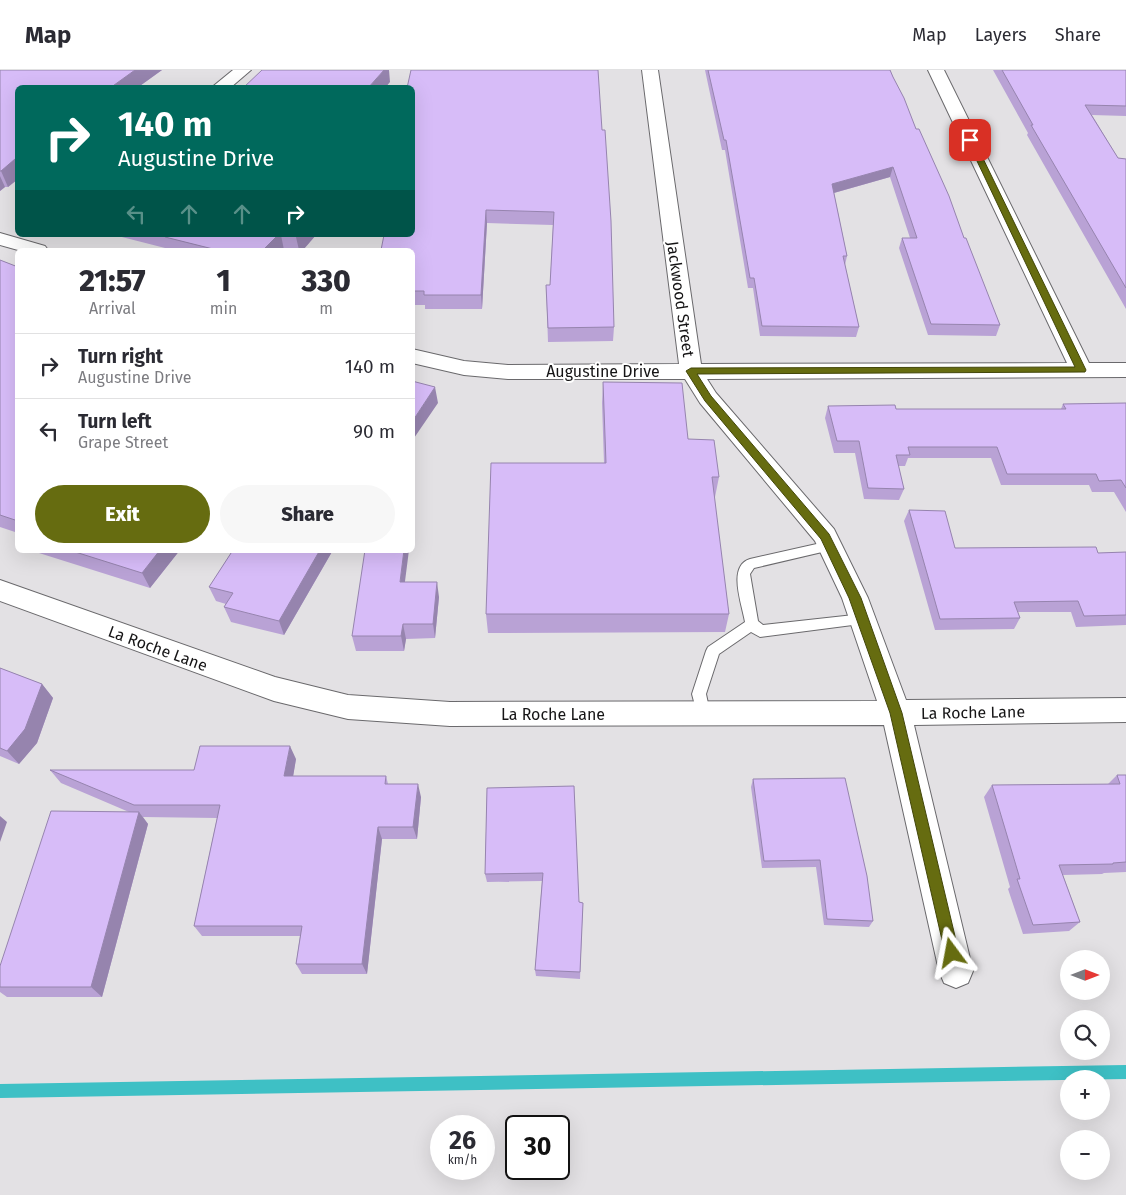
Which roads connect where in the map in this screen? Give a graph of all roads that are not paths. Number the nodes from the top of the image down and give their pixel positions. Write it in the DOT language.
graph roads {
  1 [pos="243,70"];
  2 [pos="650,70"];
  3 [pos="936,70"];
  4 [pos="223,85"];
  5 [pos="4,232"];
  6 [pos="34,248"];
  7 [pos="415,357"];
  8 [pos="1082,370"];
  9 [pos="1126,370"];
  10 [pos="691,371"];
  11 [pos="830,546"];
  12 [pos="0,590"];
  13 [pos="862,619"];
  14 [pos="752,624"];
  15 [pos="1126,710"];
  16 [pos="703,713"];
  17 [pos="896,713"];
  18 [pos="956,971"];
  1 -- 4 [label="street"];
  2 -- 10 [label="street, Jackwood Street"];
  3 -- 8 [label="street"];
  5 -- 6 [label="street"];
  7 -- 10 [label="street, Augustine Drive"];
  8 -- 9 [label="street, Augustine Drive"];
  8 -- 10 [label="street, Augustine Drive"];
  10 -- 11 [label="street, Jackwood Street"];
  11 -- 13 [label="street, Jackwood Street"];
  11 -- 14 [label="lane"];
  12 -- 16 [label="street, La Roche Lane"];
  13 -- 14 [label="lane"];
  13 -- 17 [label="street, Jackwood Street"];
  14 -- 16 [label="lane"];
  15 -- 17 [label="street, La Roche Lane"];
  16 -- 17 [label="street, La Roche Lane"];
  17 -- 18 [label="street, Jackwood Street"];
}
